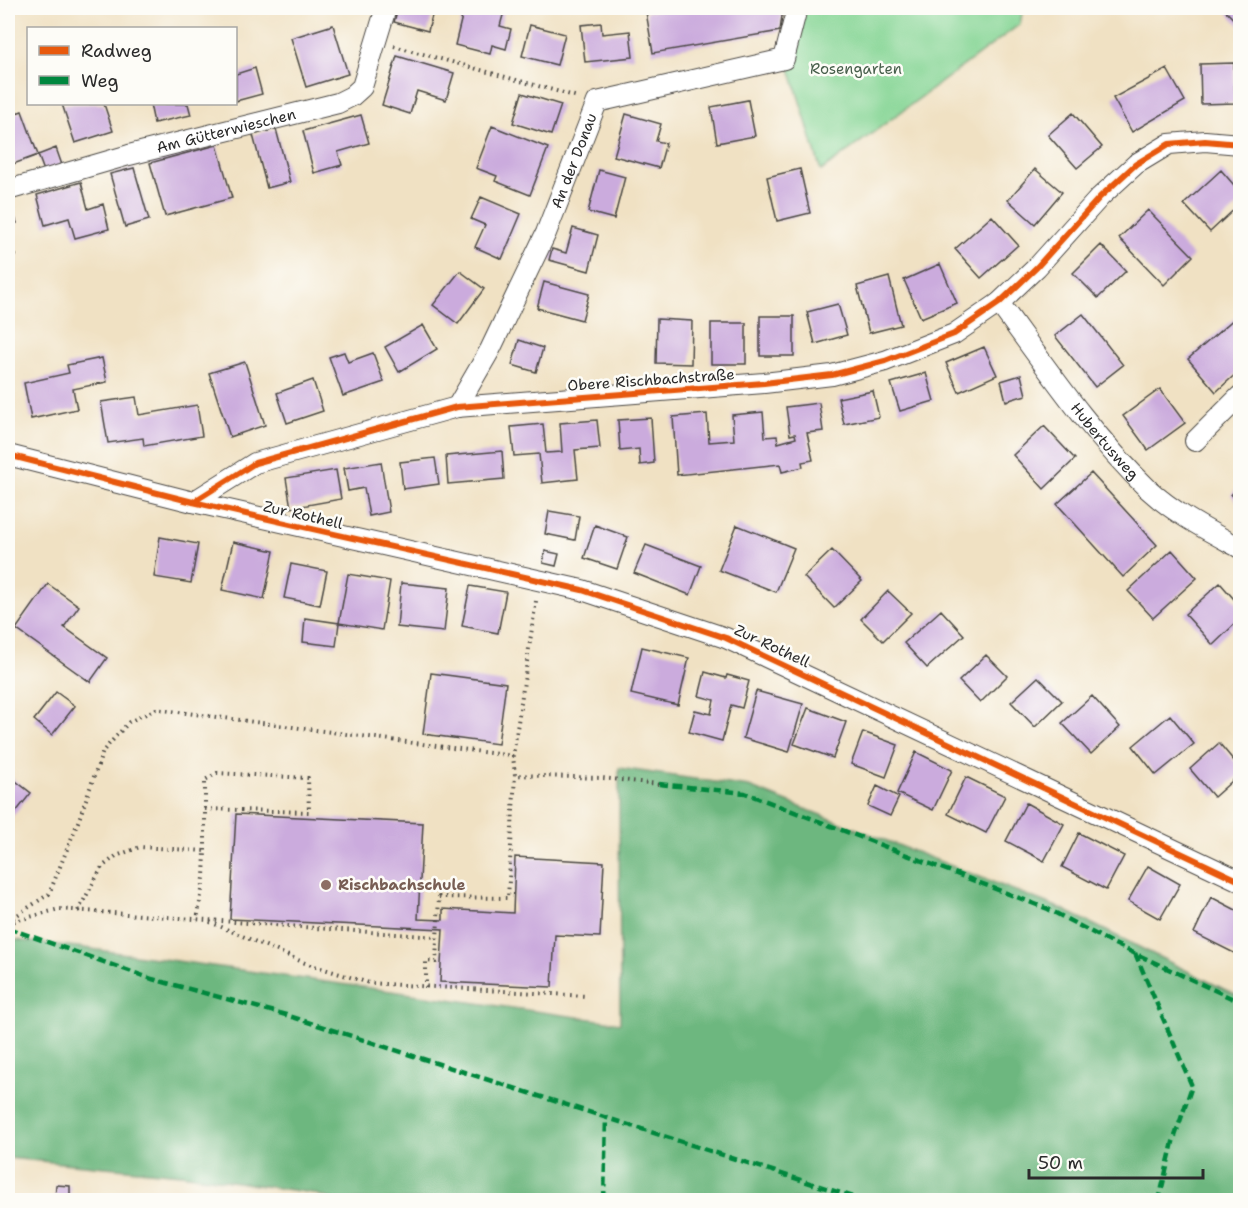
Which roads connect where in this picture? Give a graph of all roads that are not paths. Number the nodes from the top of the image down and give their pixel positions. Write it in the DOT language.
graph roads {
  1 [pos="386,8"];
  2 [pos="797,8"];
  3 [pos="1240,144"];
  4 [pos="8,190"];
  5 [pos="999,303"];
  6 [pos="1240,396"];
  7 [pos="457,407"];
  8 [pos="1195,441"];
  9 [pos="8,455"];
  10 [pos="193,502"];
  11 [pos="1240,548"];
  12 [pos="1240,881"];
  1 -- 4 [label="street, Am Gütterwieschen"];
  2 -- 7 [label="street, An der Donau"];
  3 -- 5 [label="street, Obere Rischbachstraße"];
  5 -- 7 [label="street, Obere Rischbachstraße"];
  5 -- 11 [label="street, Hubertusweg"];
  6 -- 8 [label="street"];
  7 -- 10 [label="street, Obere Rischbachstraße"];
  9 -- 10 [label="street"];
  10 -- 12 [label="street, Zur Rothell"];
}
